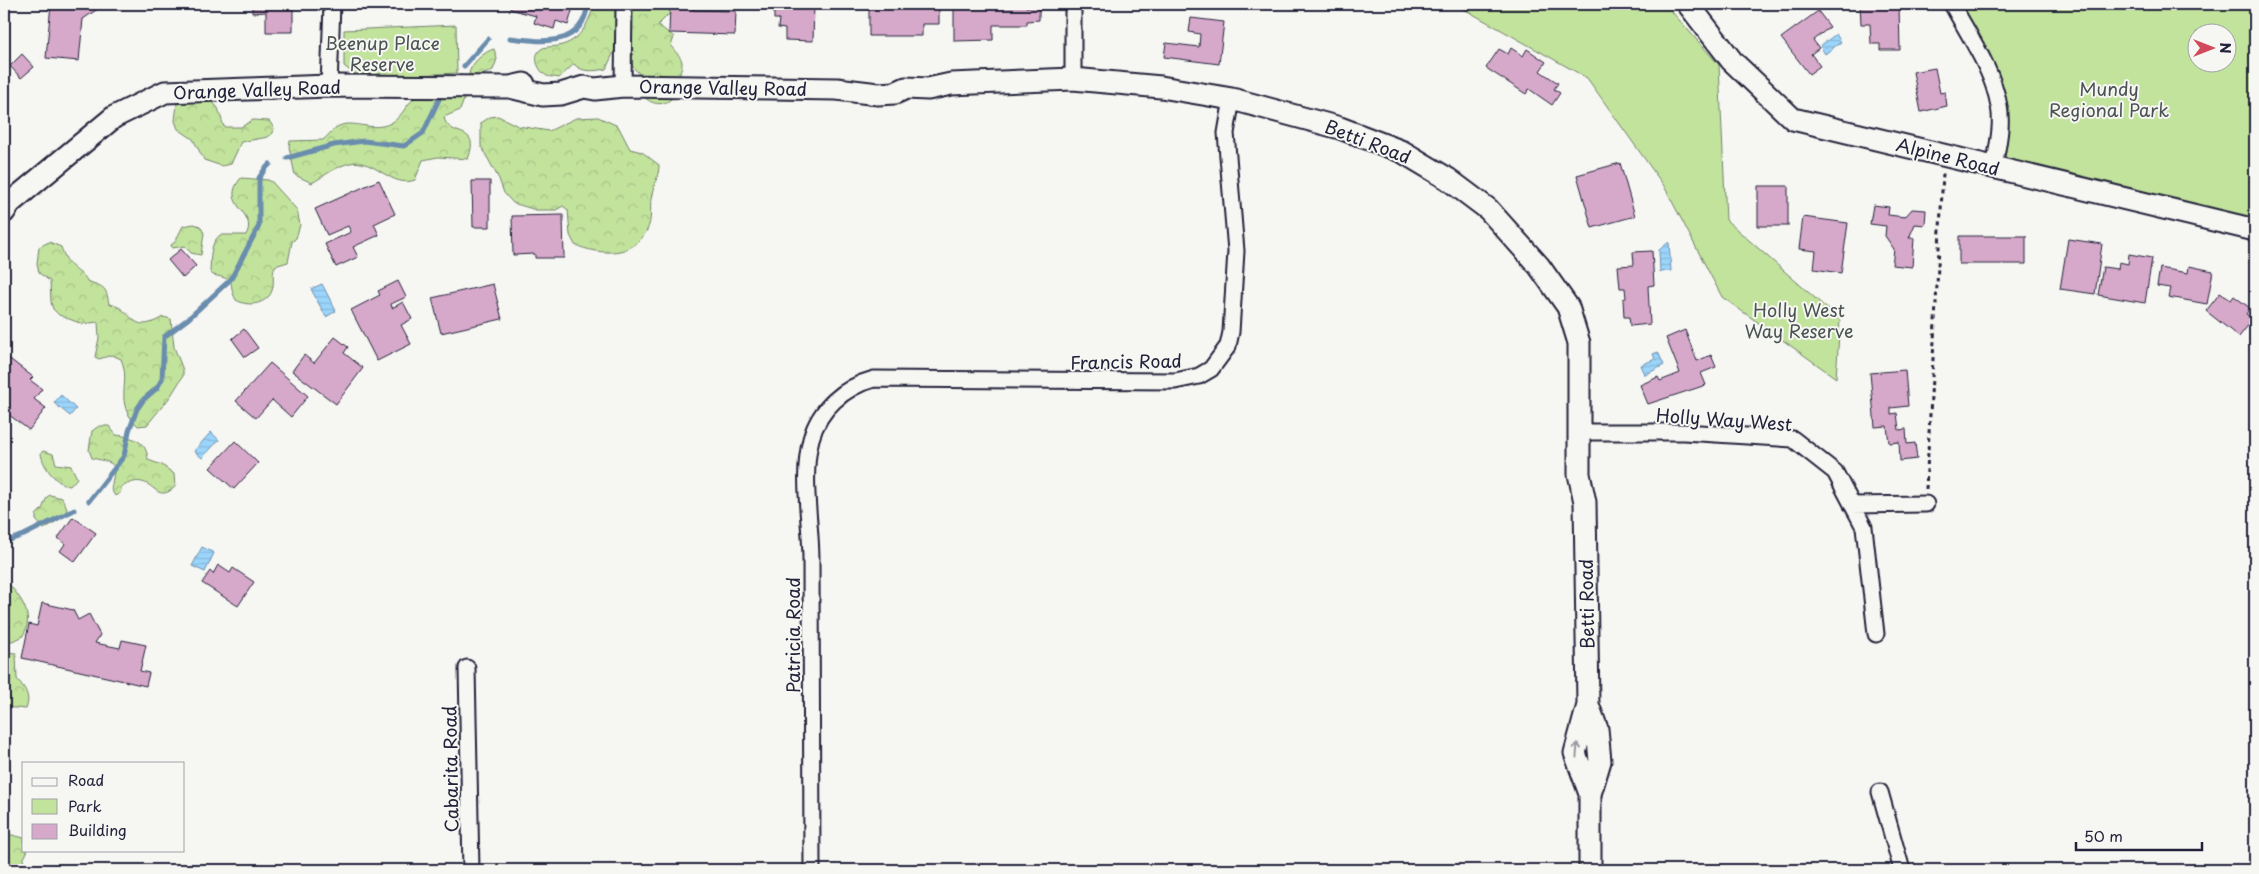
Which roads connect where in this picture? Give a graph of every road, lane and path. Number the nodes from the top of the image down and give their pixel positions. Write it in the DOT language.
graph roads {
  1 [pos="332,4"];
  2 [pos="624,4"];
  3 [pos="1073,4"];
  4 [pos="1688,4"];
  5 [pos="1952,4"];
  6 [pos="1073,79"];
  7 [pos="329,86"];
  8 [pos="616,86"];
  9 [pos="1232,99"];
  10 [pos="1944,155"];
  11 [pos="1994,168"];
  12 [pos="6,207"];
  13 [pos="2255,230"];
  14 [pos="830,405"];
  15 [pos="1585,432"];
  16 [pos="1926,504"];
  17 [pos="1852,505"];
  18 [pos="1876,634"];
  19 [pos="466,668"];
  20 [pos="1880,792"];
  21 [pos="471,870"];
  22 [pos="812,870"];
  23 [pos="1590,870"];
  24 [pos="1902,870"];
  1 -- 7 [label="street"];
  2 -- 8 [label="street"];
  3 -- 6 [label="street"];
  4 -- 10 [label="street, Alpine Road"];
  5 -- 11 [label="street"];
  6 -- 8 [label="street, Orange Valley Road"];
  6 -- 9 [label="street, Betti Road"];
  7 -- 8 [label="street, Orange Valley Road"];
  7 -- 12 [label="street, Orange Valley Road"];
  9 -- 14 [label="street, Francis Road"];
  9 -- 15 [label="street, Betti Road"];
  10 -- 11 [label="street, Alpine Road"];
  10 -- 16 [label="path"];
  11 -- 13 [label="street, Alpine Road"];
  14 -- 22 [label="street, Patricia Road"];
  15 -- 17 [label="street, Holly Way West"];
  15 -- 23 [label="street, Betti Road"];
  16 -- 17 [label="street"];
  17 -- 18 [label="street, Holly Way West"];
  19 -- 21 [label="street, Cabarita Road"];
  20 -- 24 [label="street"];
}
